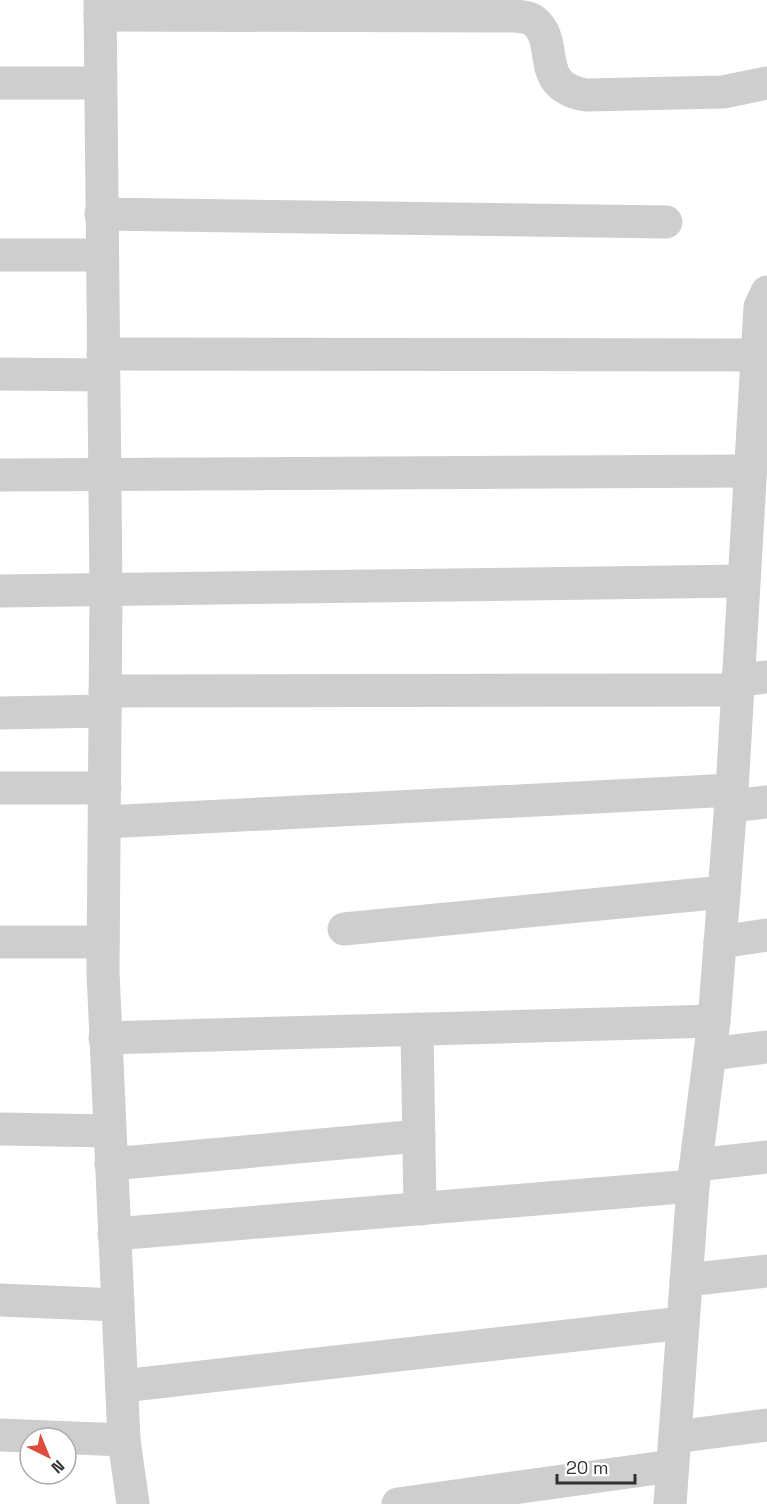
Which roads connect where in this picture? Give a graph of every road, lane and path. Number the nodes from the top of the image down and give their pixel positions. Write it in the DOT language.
graph roads {
  1 [pos="100,7"];
  2 [pos="100,82"];
  3 [pos="0,83"];
  4 [pos="767,83"];
  5 [pos="101,214"];
  6 [pos="666,222"];
  7 [pos="0,255"];
  8 [pos="102,255"];
  9 [pos="767,292"];
  10 [pos="758,355"];
  11 [pos="103,365"];
  12 [pos="0,374"];
  13 [pos="760,425"];
  14 [pos="750,471"];
  15 [pos="0,475"];
  16 [pos="104,476"];
  17 [pos="751,562"];
  18 [pos="106,590"];
  19 [pos="0,591"];
  20 [pos="747,682"];
  21 [pos="105,701"];
  22 [pos="0,712"];
  23 [pos="0,788"];
  24 [pos="105,788"];
  25 [pos="731,798"];
  26 [pos="767,802"];
  27 [pos="105,822"];
  28 [pos="724,892"];
  29 [pos="344,929"];
  30 [pos="767,935"];
  31 [pos="0,942"];
  32 [pos="103,942"];
  33 [pos="720,942"];
  34 [pos="714,1021"];
  35 [pos="417,1029"];
  36 [pos="105,1038"];
  37 [pos="767,1047"];
  38 [pos="710,1054"];
  39 [pos="0,1129"];
  40 [pos="110,1131"];
  41 [pos="418,1136"];
  42 [pos="767,1157"];
  43 [pos="111,1164"];
  44 [pos="695,1175"];
  45 [pos="420,1209"];
  46 [pos="114,1234"];
  47 [pos="767,1271"];
  48 [pos="686,1280"];
  49 [pos="0,1300"];
  50 [pos="118,1305"];
  51 [pos="683,1323"];
  52 [pos="122,1386"];
  53 [pos="767,1425"];
  54 [pos="0,1435"];
  55 [pos="124,1440"];
  56 [pos="673,1451"];
  57 [pos="133,1504"];
  58 [pos="398,1504"];
  59 [pos="670,1504"];
  1 -- 2 [label="street"];
  1 -- 4 [label="street"];
  2 -- 3 [label="street"];
  2 -- 5 [label="street"];
  5 -- 6 [label="street"];
  5 -- 8 [label="street"];
  7 -- 8 [label="street"];
  8 -- 11 [label="street"];
  9 -- 10 [label="street"];
  10 -- 11 [label="street"];
  10 -- 13 [label="street"];
  11 -- 12 [label="street"];
  11 -- 16 [label="street"];
  13 -- 14 [label="street"];
  14 -- 16 [label="street"];
  14 -- 17 [label="street"];
  15 -- 16 [label="street"];
  16 -- 18 [label="street"];
  17 -- 18 [label="street"];
  17 -- 20 [label="street"];
  18 -- 19 [label="street"];
  18 -- 21 [label="street"];
  20 -- 21 [label="street"];
  20 -- 25 [label="street"];
  21 -- 22 [label="street"];
  21 -- 24 [label="street"];
  23 -- 24 [label="street"];
  24 -- 27 [label="street"];
  25 -- 26 [label="street"];
  25 -- 27 [label="street"];
  25 -- 28 [label="street"];
  27 -- 32 [label="street"];
  28 -- 29 [label="street"];
  28 -- 33 [label="street"];
  30 -- 33 [label="street"];
  31 -- 32 [label="street"];
  32 -- 36 [label="street"];
  33 -- 34 [label="street"];
  34 -- 35 [label="street"];
  34 -- 38 [label="street"];
  35 -- 36 [label="street"];
  35 -- 41 [label="street"];
  36 -- 40 [label="street"];
  37 -- 38 [label="street"];
  38 -- 44 [label="street"];
  39 -- 40 [label="street"];
  40 -- 43 [label="street"];
  41 -- 43 [label="street"];
  41 -- 45 [label="street"];
  42 -- 44 [label="street"];
  43 -- 46 [label="street"];
  44 -- 45 [label="street"];
  44 -- 48 [label="street"];
  45 -- 46 [label="street"];
  46 -- 50 [label="street"];
  47 -- 48 [label="street"];
  48 -- 51 [label="street"];
  49 -- 50 [label="street"];
  50 -- 52 [label="street"];
  51 -- 52 [label="street"];
  51 -- 56 [label="street"];
  52 -- 55 [label="street"];
  53 -- 56 [label="street"];
  54 -- 55 [label="street"];
  55 -- 57 [label="street"];
  56 -- 58 [label="street"];
  56 -- 59 [label="street"];
}
